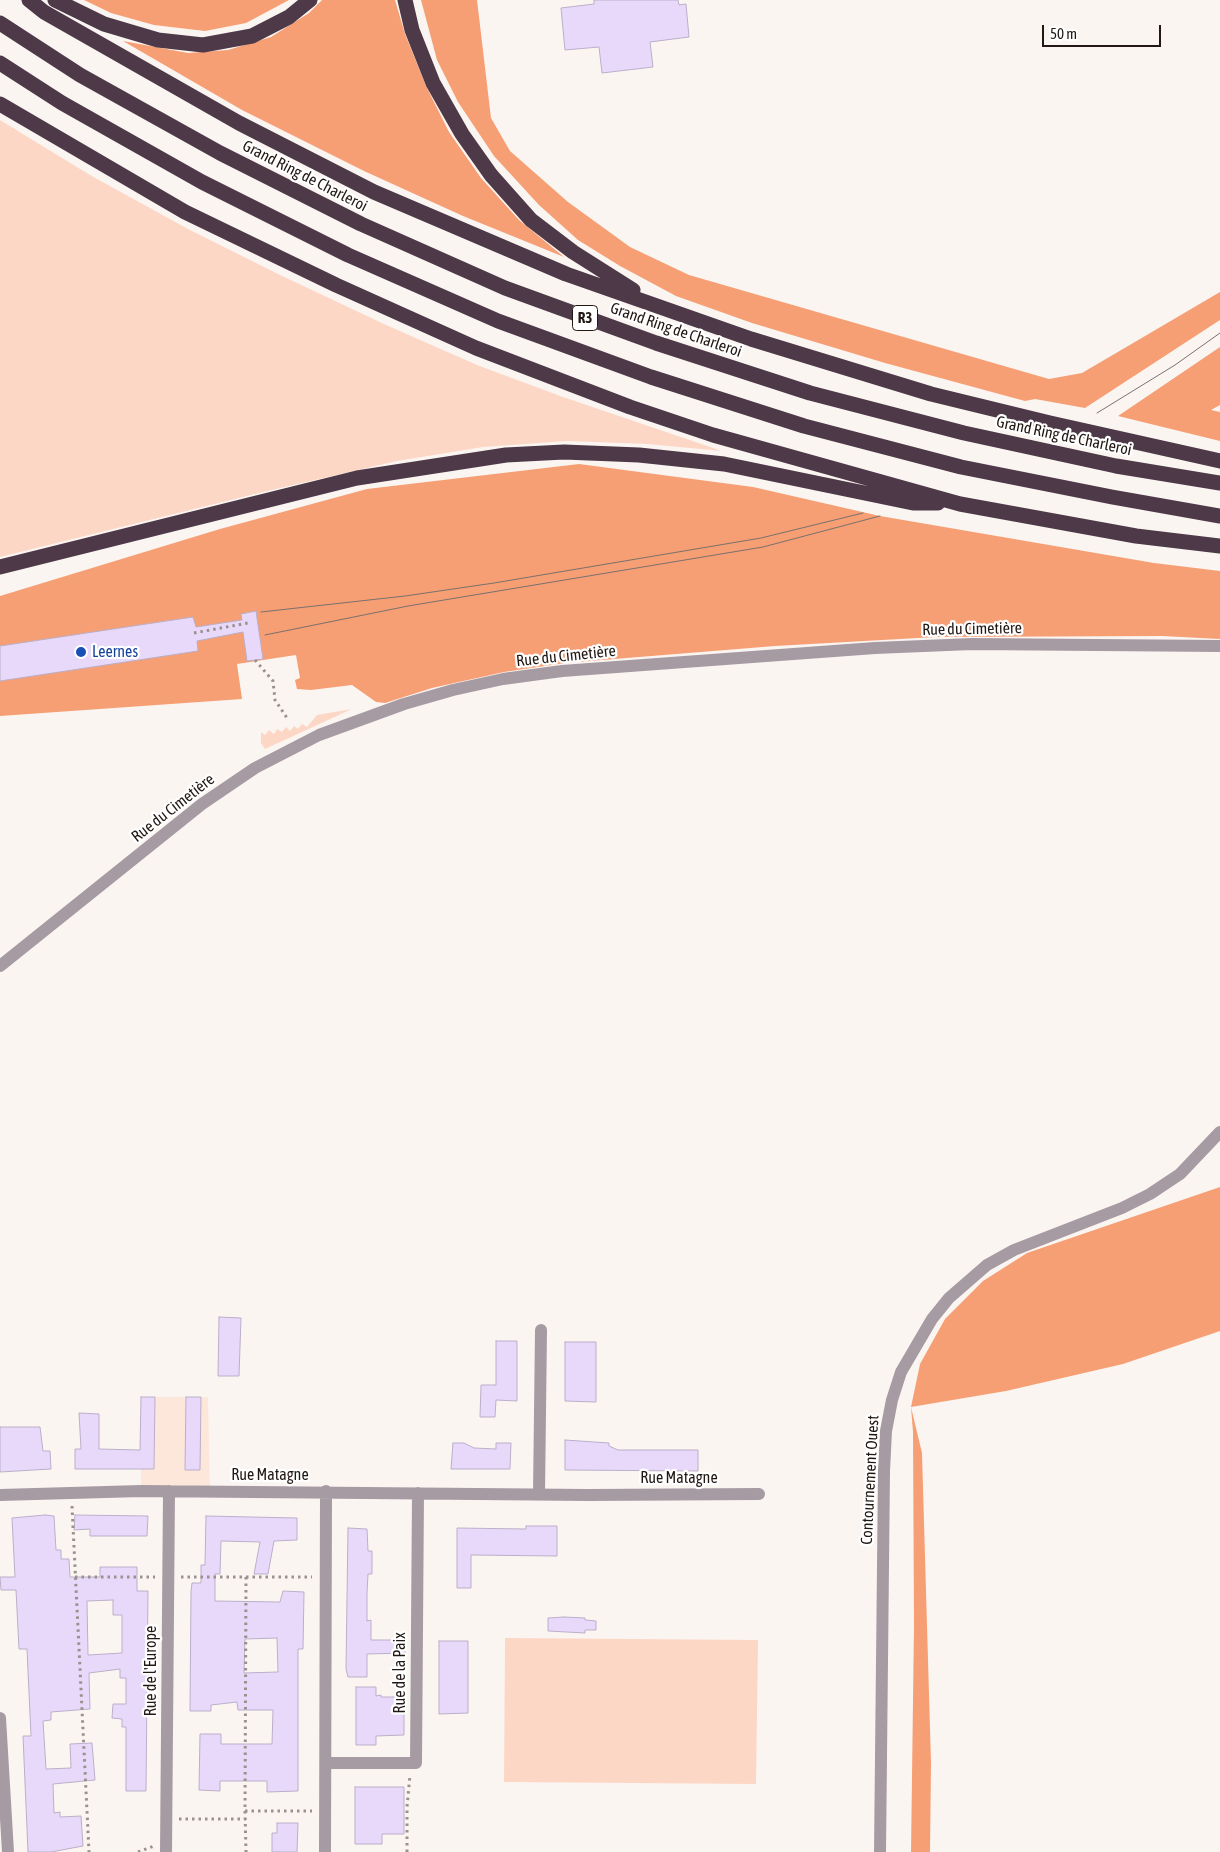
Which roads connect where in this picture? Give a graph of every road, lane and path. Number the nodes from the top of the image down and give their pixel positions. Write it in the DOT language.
graph roads {
  1 [pos="29,0"];
  2 [pos="55,0"];
  3 [pos="310,0"];
  4 [pos="405,0"];
  5 [pos="0,23"];
  6 [pos="0,62"];
  7 [pos="0,104"];
  8 [pos="655,305"];
  9 [pos="1220,461"];
  10 [pos="1220,483"];
  11 [pos="960,504"];
  12 [pos="1220,516"];
  13 [pos="1220,546"];
  14 [pos="0,568"];
  15 [pos="248,623"];
  16 [pos="194,633"];
  17 [pos="1220,646"];
  18 [pos="255,660"];
  19 [pos="287,718"];
  20 [pos="0,966"];
  21 [pos="1220,1132"];
  22 [pos="541,1330"];
  23 [pos="169,1491"];
  24 [pos="326,1491"];
  25 [pos="71,1492"];
  26 [pos="418,1493"];
  27 [pos="539,1494"];
  28 [pos="759,1494"];
  29 [pos="0,1495"];
  30 [pos="75,1577"];
  31 [pos="168,1577"];
  32 [pos="246,1577"];
  33 [pos="326,1577"];
  34 [pos="0,1718"];
  35 [pos="326,1763"];
  36 [pos="412,1763"];
  37 [pos="326,1811"];
  38 [pos="245,1812"];
  39 [pos="166,1819"];
  40 [pos="246,1819"];
  41 [pos="8,1852"];
  42 [pos="89,1852"];
  43 [pos="166,1852"];
  44 [pos="246,1852"];
  45 [pos="325,1852"];
  46 [pos="407,1852"];
  47 [pos="880,1852"];
  1 -- 8 [label="highway"];
  2 -- 3 [label="highway"];
  4 -- 8 [label="highway"];
  5 -- 10 [label="highway, Grand Ring de Charleroi / R3"];
  6 -- 12 [label="highway, R3"];
  7 -- 11 [label="highway"];
  8 -- 9 [label="highway"];
  11 -- 13 [label="highway"];
  11 -- 14 [label="highway"];
  15 -- 16 [label="path"];
  17 -- 20 [label="street, Rue du Cimetière"];
  18 -- 19 [label="path"];
  21 -- 47 [label="street, Contournement Ouest"];
  22 -- 27 [label="street"];
  23 -- 24 [label="street, Rue Matagne"];
  23 -- 25 [label="street, Rue Matagne"];
  23 -- 31 [label="street, Rue de l'Europe"];
  24 -- 26 [label="street, Rue Matagne"];
  24 -- 33 [label="street"];
  25 -- 29 [label="street, Rue Matagne"];
  25 -- 30 [label="path"];
  26 -- 27 [label="street, Rue Matagne"];
  26 -- 36 [label="street, Rue de la Paix"];
  27 -- 28 [label="street, Rue Matagne"];
  30 -- 31 [label="path"];
  30 -- 42 [label="path"];
  31 -- 32 [label="path"];
  31 -- 39 [label="street, Rue de l'Europe"];
  32 -- 33 [label="path"];
  32 -- 38 [label="path"];
  33 -- 35 [label="street"];
  34 -- 41 [label="street"];
  35 -- 36 [label="street"];
  35 -- 37 [label="street"];
  36 -- 46 [label="path"];
  37 -- 38 [label="path"];
  37 -- 45 [label="street"];
  38 -- 40 [label="path"];
  39 -- 40 [label="path"];
  39 -- 43 [label="street, Rue de l'Europe"];
  40 -- 44 [label="path"];
}
